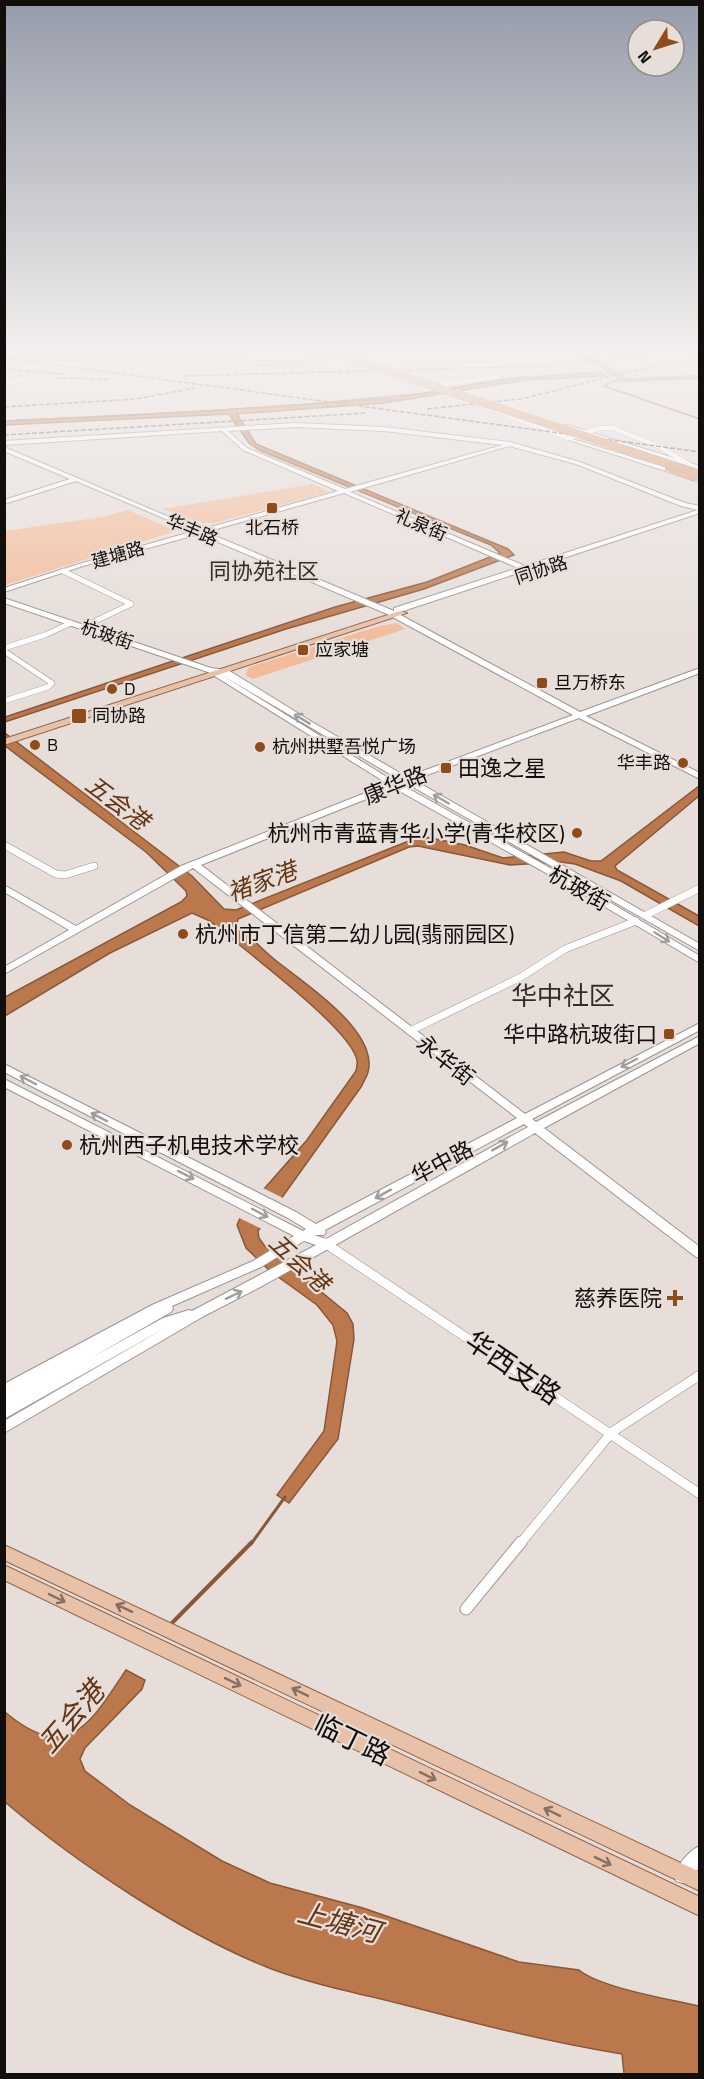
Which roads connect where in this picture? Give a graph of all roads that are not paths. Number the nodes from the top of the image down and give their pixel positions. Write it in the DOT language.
graph roads {
  1 [pos="9,448"];
  2 [pos="243,448"];
  3 [pos="483,448"];
  4 [pos="496,448"];
  5 [pos="517,448"];
  6 [pos="519,448"];
  7 [pos="604,448"];
  8 [pos="609,448"];
  9 [pos="623,448"];
  10 [pos="637,448"];
  11 [pos="662,448"];
  12 [pos="475,454"];
  13 [pos="690,465"];
  14 [pos="699,474"];
  15 [pos="77,479"];
  16 [pos="348,491"];
  17 [pos="4,502"];
  18 [pos="699,510"];
  19 [pos="684,517"];
  20 [pos="699,517"];
  21 [pos="201,531"];
  22 [pos="524,568"];
  23 [pos="63,571"];
  24 [pos="4,590"];
  25 [pos="4,600"];
  26 [pos="397,613"];
  27 [pos="71,623"];
  28 [pos="83,627"];
  29 [pos="4,649"];
  30 [pos="699,670"];
  31 [pos="212,672"];
  32 [pos="225,672"];
  33 [pos="4,701"];
  34 [pos="582,714"];
  35 [pos="11,736"];
  36 [pos="4,742"];
  37 [pos="699,771"];
  38 [pos="699,777"];
  39 [pos="407,780"];
  40 [pos="395,785"];
  41 [pos="4,845"];
  42 [pos="194,864"];
  43 [pos="94,866"];
  44 [pos="4,888"];
  45 [pos="699,888"];
  46 [pos="646,915"];
  47 [pos="636,921"];
  48 [pos="76,930"];
  49 [pos="699,948"];
  50 [pos="699,960"];
  51 [pos="4,971"];
  52 [pos="699,1026"];
  53 [pos="410,1031"];
  54 [pos="699,1039"];
  55 [pos="4,1067"];
  56 [pos="4,1082"];
  57 [pos="522,1119"];
  58 [pos="533,1127"];
  59 [pos="240,1196"];
  60 [pos="318,1229"];
  61 [pos="303,1236"];
  62 [pos="326,1243"];
  63 [pos="699,1254"];
  64 [pos="185,1297"];
  65 [pos="196,1313"];
  66 [pos="164,1318"];
  67 [pos="699,1375"];
  68 [pos="4,1390"];
  69 [pos="4,1402"];
  70 [pos="4,1414"];
  71 [pos="4,1428"];
  72 [pos="610,1434"];
  73 [pos="699,1494"];
  74 [pos="4,1552"];
  75 [pos="4,1572"];
  76 [pos="466,1609"];
  77 [pos="699,1854"];
  78 [pos="682,1875"];
  79 [pos="699,1882"];
  80 [pos="699,1907"];
  1 -- 15 [label="main road, 华丰路"];
  2 -- 16 [label="main road, 礼泉街"];
  3 -- 12 [label="main road"];
  4 -- 12 [label="main road, 建塘路"];
  5 -- 19 [label="main road"];
  6 -- 18 [label="main road"];
  7 -- 14 [label="main road"];
  8 -- 14 [label="highway, bridge"];
  9 -- 14 [label="highway, bridge"];
  10 -- 13 [label="main road"];
  11 -- 13 [label="street"];
  12 -- 16 [label="main road, 建塘路"];
  13 -- 14 [label="main road"];
  15 -- 17 [label="main road"];
  15 -- 21 [label="main road, 华丰路"];
  16 -- 21 [label="main road, 建塘路"];
  16 -- 22 [label="main road, 礼泉街"];
  18 -- 19 [label="main road, 同协路"];
  19 -- 22 [label="main road, 同协路"];
  20 -- 26 [label="main road, 同协路"];
  21 -- 23 [label="main road, 建塘路"];
  21 -- 26 [label="main road, 华丰路"];
  22 -- 26 [label="main road, 同协路"];
  23 -- 24 [label="main road, 建塘路"];
  23 -- 28 [label="street"];
  25 -- 27 [label="main road, 杭玻街"];
  26 -- 31 [label="main road, 同协路"];
  26 -- 32 [label="main road, 同协路"];
  26 -- 34 [label="main road, 华丰路"];
  27 -- 28 [label="main road, 杭玻街"];
  27 -- 29 [label="street"];
  28 -- 31 [label="main road, 杭玻街"];
  29 -- 33 [label="street"];
  30 -- 34 [label="main road, 康华路"];
  31 -- 32 [label="main road, 同协路"];
  31 -- 35 [label="main road, 同协路"];
  31 -- 40 [label="main road, 杭玻街"];
  39 -- 32 [label="main road, 杭玻街, one-way"];
  34 -- 37 [label="main road, 华丰路"];
  34 -- 38 [label="main road, 华丰路"];
  34 -- 39 [label="main road, 康华路"];
  35 -- 36 [label="main road, 同协路"];
  39 -- 40 [label="main road, 康华路"];
  46 -- 39 [label="main road, 杭玻街, one-way"];
  40 -- 42 [label="main road, 康华路"];
  40 -- 47 [label="main road, 杭玻街"];
  41 -- 43 [label="street"];
  42 -- 48 [label="main road, 康华路"];
  42 -- 53 [label="main road, 永华街"];
  44 -- 48 [label="main road"];
  45 -- 46 [label="street"];
  46 -- 49 [label="main road, 杭玻街"];
  47 -- 50 [label="main road, 杭玻街, one-way"];
  47 -- 53 [label="street"];
  48 -- 51 [label="main road, 康华路"];
  52 -- 57 [label="main road, 华中路, one-way"];
  53 -- 57 [label="main road, 永华街"];
  54 -- 58 [label="main road, 华中路"];
  59 -- 55 [label="main road, one-way"];
  56 -- 59 [label="main road, one-way"];
  57 -- 58 [label="main road, 永华街"];
  57 -- 60 [label="main road, 华中路, one-way"];
  62 -- 58 [label="main road, 华中路, one-way"];
  58 -- 63 [label="main road, 永华街"];
  59 -- 60 [label="main road"];
  59 -- 61 [label="main road, one-way"];
  60 -- 61 [label="main road, 华中路"];
  60 -- 62 [label="main road"];
  61 -- 62 [label="main road"];
  61 -- 64 [label="main road, 华中路"];
  65 -- 62 [label="main road, 华中路, one-way"];
  62 -- 72 [label="street, 华西支路"];
  64 -- 66 [label="main road, 华中路"];
  64 -- 68 [label="main road, 华中路"];
  65 -- 66 [label="main road, 华中路"];
  65 -- 71 [label="main road, 华中路"];
  66 -- 69 [label="main road, 华中路"];
  66 -- 70 [label="main road, 华中路"];
  67 -- 72 [label="street"];
  72 -- 73 [label="street, 华西支路"];
  72 -- 76 [label="street"];
  78 -- 74 [label="main road, 临丁路, one-way"];
  75 -- 80 [label="main road, 临丁路, one-way"];
  77 -- 78 [label="main road"];
  78 -- 79 [label="main road, 临丁路"];
}
